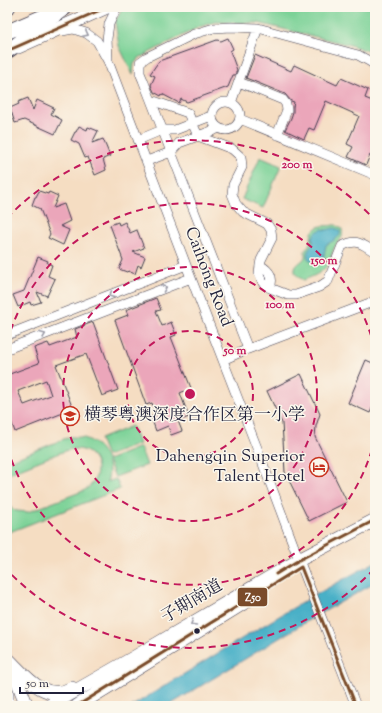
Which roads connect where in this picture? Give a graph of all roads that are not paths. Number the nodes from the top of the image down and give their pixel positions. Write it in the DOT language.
graph roads {
  1 [pos="65,7"];
  2 [pos="107,7"];
  3 [pos="117,7"];
  4 [pos="258,28"];
  5 [pos="7,32"];
  6 [pos="51,33"];
  7 [pos="8,51"];
  8 [pos="108,61"];
  9 [pos="375,65"];
  10 [pos="239,82"];
  11 [pos="151,100"];
  12 [pos="232,103"];
  13 [pos="211,116"];
  14 [pos="240,119"];
  15 [pos="192,123"];
  16 [pos="217,128"];
  17 [pos="162,130"];
  18 [pos="277,135"];
  19 [pos="198,136"];
  20 [pos="138,140"];
  21 [pos="171,152"];
  22 [pos="147,161"];
  23 [pos="375,175"];
  24 [pos="375,252"];
  25 [pos="186,265"];
  26 [pos="191,278"];
  27 [pos="375,300"];
  28 [pos="7,335"];
  29 [pos="7,349"];
  30 [pos="248,349"];
  31 [pos="223,360"];
  32 [pos="375,520"];
  33 [pos="375,529"];
  34 [pos="300,564"];
  35 [pos="8,657"];
  36 [pos="133,658"];
  37 [pos="7,694"];
  38 [pos="8,706"];
  39 [pos="27,706"];
  40 [pos="49,706"];
  41 [pos="77,706"];
  42 [pos="356,706"];
  1 -- 5 [label="main road"];
  1 -- 7 [label="main road"];
  2 -- 6 [label="street"];
  3 -- 8 [label="street"];
  4 -- 9 [label="street"];
  4 -- 10 [label="street"];
  4 -- 11 [label="street"];
  6 -- 7 [label="street"];
  6 -- 8 [label="street, one-way"];
  8 -- 20 [label="street, Caihong Road"];
  10 -- 12 [label="street"];
  10 -- 18 [label="street"];
  11 -- 15 [label="street"];
  11 -- 17 [label="street"];
  12 -- 13 [label="street"];
  12 -- 14 [label="street"];
  13 -- 15 [label="street"];
  13 -- 16 [label="street"];
  14 -- 16 [label="street"];
  14 -- 18 [label="street"];
  15 -- 17 [label="street"];
  15 -- 19 [label="street"];
  16 -- 19 [label="street"];
  17 -- 20 [label="street"];
  17 -- 21 [label="street"];
  18 -- 23 [label="street"];
  19 -- 21 [label="street"];
  19 -- 24 [label="street"];
  20 -- 22 [label="street, Caihong Road"];
  21 -- 22 [label="street"];
  21 -- 30 [label="street"];
  22 -- 25 [label="street, Caihong Road"];
  25 -- 26 [label="street, Caihong Road"];
  25 -- 28 [label="street, one-way"];
  29 -- 26 [label="street, one-way"];
  26 -- 31 [label="street, Caihong Road"];
  27 -- 30 [label="street"];
  30 -- 31 [label="street"];
  31 -- 34 [label="street, Caihong Road"];
  32 -- 34 [label="street, 子期南道"];
  33 -- 34 [label="street, 子期南道"];
  34 -- 36 [label="street, 子期南道, one-way"];
  34 -- 41 [label="street, 子期南道"];
  34 -- 42 [label="street, Caihong Road"];
  35 -- 36 [label="street"];
  35 -- 39 [label="street"];
  36 -- 40 [label="street, 子期南道"];
  37 -- 38 [label="street"];
}
